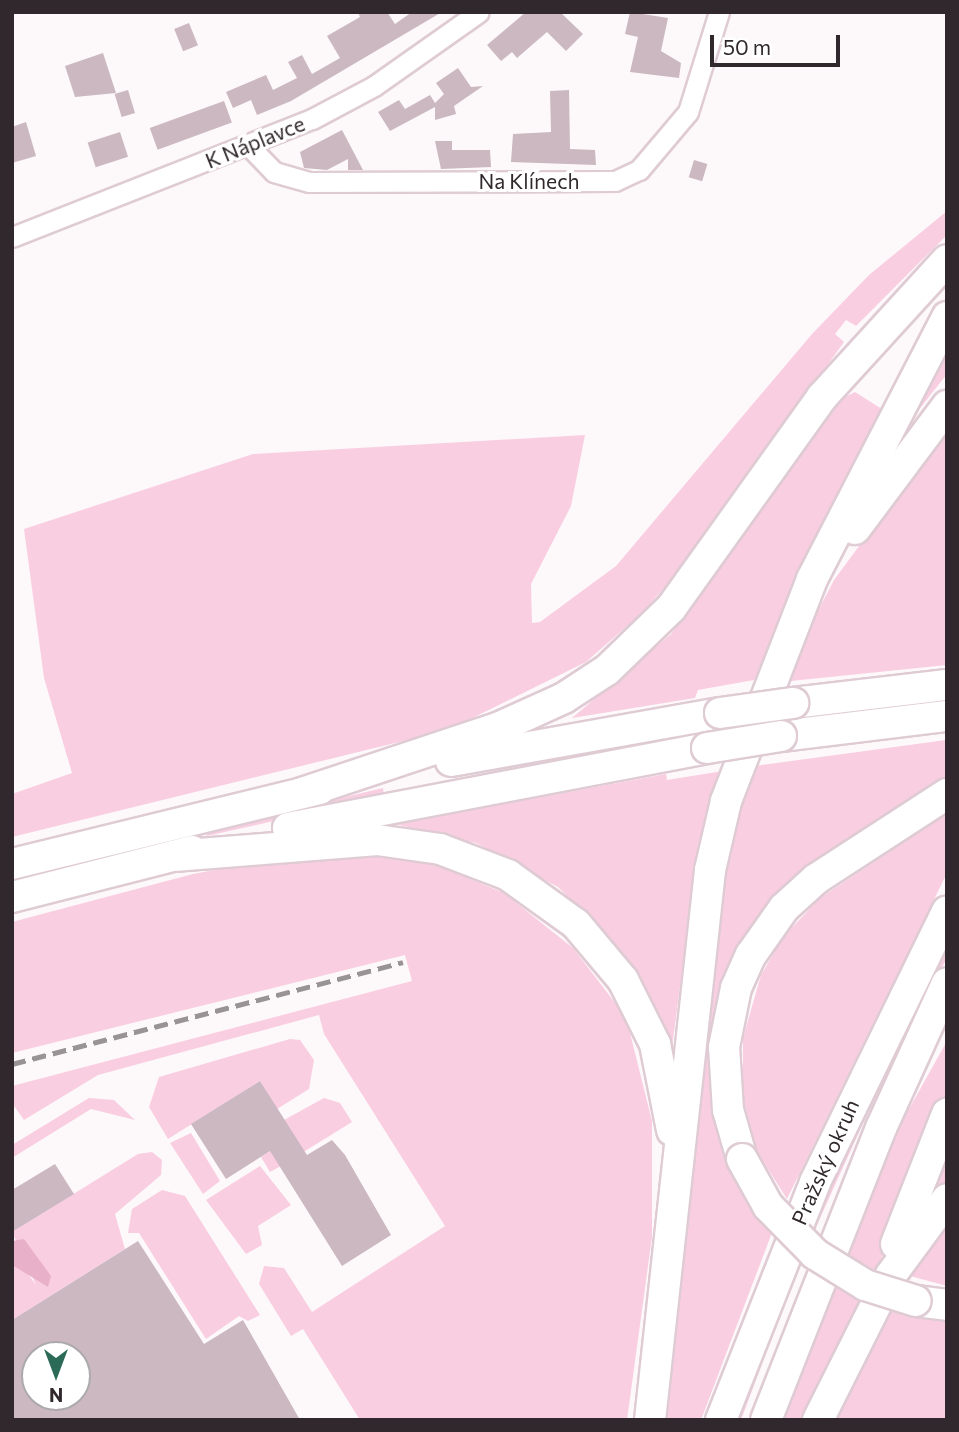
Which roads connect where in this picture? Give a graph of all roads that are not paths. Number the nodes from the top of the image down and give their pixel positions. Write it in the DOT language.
graph roads {
  1 [pos="479,12"];
  2 [pos="719,12"];
  3 [pos="248,145"];
  4 [pos="12,237"];
  5 [pos="947,260"];
  6 [pos="947,317"];
  7 [pos="947,406"];
  8 [pos="768,682"];
  9 [pos="947,685"];
  10 [pos="947,716"];
  11 [pos="302,793"];
  12 [pos="947,794"];
  13 [pos="174,856"];
  14 [pos="12,864"];
  15 [pos="12,897"];
  16 [pos="947,911"];
  17 [pos="947,983"];
  18 [pos="947,1114"];
  19 [pos="947,1199"];
  20 [pos="672,1250"];
  21 [pos="947,1305"];
  22 [pos="863,1326"];
  23 [pos="650,1420"];
  24 [pos="721,1420"];
  25 [pos="766,1420"];
  26 [pos="818,1420"];
  1 -- 3 [label="street, K Náplavce"];
  2 -- 3 [label="street, Na Klínech"];
  3 -- 4 [label="street, K Náplavce"];
  5 -- 11 [label="highway"];
  6 -- 8 [label="highway"];
  7 -- 8 [label="highway"];
  8 -- 20 [label="highway"];
  9 -- 11 [label="highway, bridge"];
  10 -- 13 [label="highway, bridge"];
  11 -- 14 [label="highway"];
  12 -- 21 [label="highway, bridge"];
  13 -- 15 [label="highway"];
  13 -- 20 [label="highway"];
  16 -- 24 [label="highway, Pražský okruh"];
  17 -- 25 [label="highway, Pražský okruh"];
  18 -- 22 [label="highway"];
  19 -- 22 [label="highway"];
  20 -- 23 [label="highway"];
  22 -- 26 [label="highway"];
}
